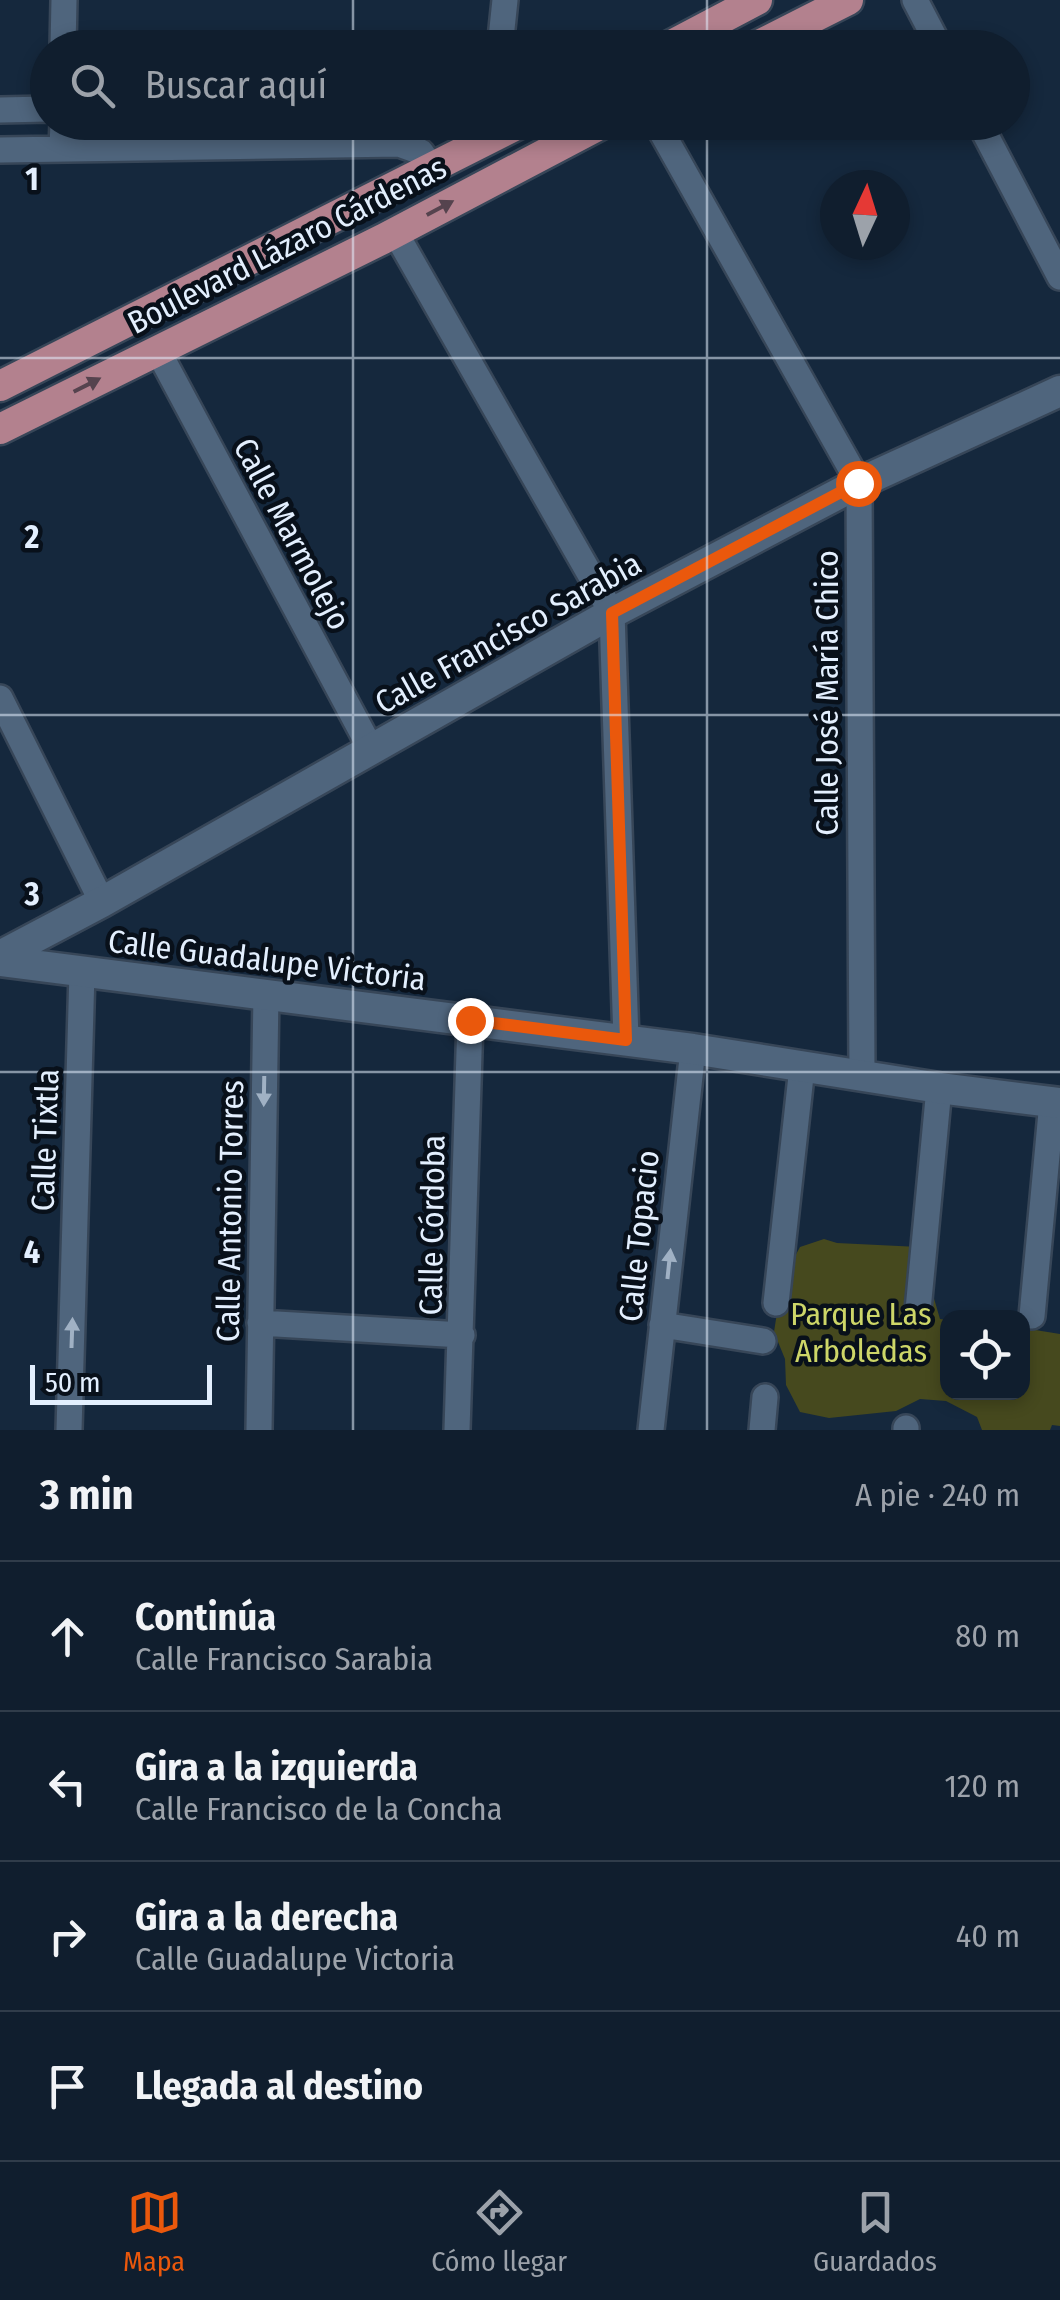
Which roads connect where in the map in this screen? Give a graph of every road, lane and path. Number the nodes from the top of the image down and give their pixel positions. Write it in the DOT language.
graph roads {
  1 [pos="64,0"];
  2 [pos="506,0"];
  3 [pos="757,0"];
  4 [pos="848,0"];
  5 [pos="915,0"];
  6 [pos="64,30"];
  7 [pos="502,30"];
  8 [pos="700,30"];
  9 [pos="789,30"];
  10 [pos="931,30"];
  11 [pos="30,109"];
  12 [pos="0,110"];
  13 [pos="41,140"];
  14 [pos="249,140"];
  15 [pos="487,140"];
  16 [pos="570,140"];
  17 [pos="666,140"];
  18 [pos="988,140"];
  19 [pos="0,150"];
  20 [pos="432,168"];
  21 [pos="395,232"];
  22 [pos="1060,277"];
  23 [pos="157,349"];
  24 [pos="0,386"];
  25 [pos="1060,391"];
  26 [pos="0,429"];
  27 [pos="858,483"];
  28 [pos="612,613"];
  29 [pos="0,698"];
  30 [pos="371,749"];
  31 [pos="102,902"];
  32 [pos="0,958"];
  33 [pos="82,972"];
  34 [pos="266,994"];
  35 [pos="470,1020"];
  36 [pos="626,1040"];
  37 [pos="693,1049"];
  38 [pos="802,1067"];
  39 [pos="862,1076"];
  40 [pos="939,1088"];
  41 [pos="1056,1102"];
  42 [pos="776,1303"];
  43 [pos="918,1310"];
  44 [pos="1032,1316"];
  45 [pos="260,1323"];
  46 [pos="662,1325"];
  47 [pos="462,1335"];
  48 [pos="763,1341"];
  49 [pos="765,1397"];
  50 [pos="69,1430"];
  51 [pos="259,1430"];
  52 [pos="457,1430"];
  53 [pos="651,1430"];
  54 [pos="762,1430"];
  1 -- 6 [label="street"];
  2 -- 7 [label="street"];
  3 -- 8 [label="main road"];
  4 -- 9 [label="main road"];
  5 -- 10 [label="street"];
  11 -- 12 [label="street"];
  13 -- 19 [label="street"];
  14 -- 20 [label="street"];
  15 -- 20 [label="main road, Boulevard Lázaro Cárdenas"];
  21 -- 16 [label="main road, Boulevard Lázaro Cárdenas, one-way"];
  17 -- 27 [label="street, Calle José María Chico"];
  18 -- 22 [label="street"];
  20 -- 24 [label="main road, Boulevard Lázaro Cárdenas"];
  21 -- 23 [label="main road, Boulevard Lázaro Cárdenas"];
  21 -- 28 [label="street"];
  26 -- 23 [label="main road, Boulevard Lázaro Cárdenas, one-way"];
  23 -- 30 [label="street, Calle Marmolejo"];
  25 -- 27 [label="street, Calle Francisco Sarabia"];
  27 -- 28 [label="street, Calle Francisco Sarabia"];
  27 -- 39 [label="street, Calle José María Chico"];
  28 -- 30 [label="street, Calle Francisco Sarabia"];
  28 -- 36 [label="street"];
  29 -- 31 [label="street"];
  30 -- 31 [label="street, Calle Francisco Sarabia"];
  31 -- 32 [label="street, Calle Francisco Sarabia"];
  32 -- 33 [label="street, Calle Guadalupe Victoria"];
  33 -- 34 [label="street, Calle Guadalupe Victoria"];
  50 -- 33 [label="street, Calle Tixtla, one-way"];
  34 -- 35 [label="street, Calle Guadalupe Victoria"];
  34 -- 45 [label="street, Calle Antonio Torres, one-way"];
  35 -- 36 [label="street, Calle Guadalupe Victoria"];
  35 -- 47 [label="street, Calle Córdoba"];
  36 -- 37 [label="street, Calle Guadalupe Victoria"];
  37 -- 38 [label="street, Calle Guadalupe Victoria"];
  46 -- 37 [label="street, Calle Topacio, one-way"];
  38 -- 39 [label="street, Calle Guadalupe Victoria"];
  38 -- 42 [label="street"];
  39 -- 40 [label="street, Calle Guadalupe Victoria"];
  40 -- 41 [label="street, Calle Guadalupe Victoria"];
  40 -- 43 [label="street"];
  41 -- 44 [label="street"];
  45 -- 47 [label="street"];
  45 -- 51 [label="street, Calle Antonio Torres"];
  46 -- 48 [label="street"];
  46 -- 53 [label="street, Calle Topacio"];
  47 -- 52 [label="street, Calle Córdoba"];
  49 -- 54 [label="street"];
}
